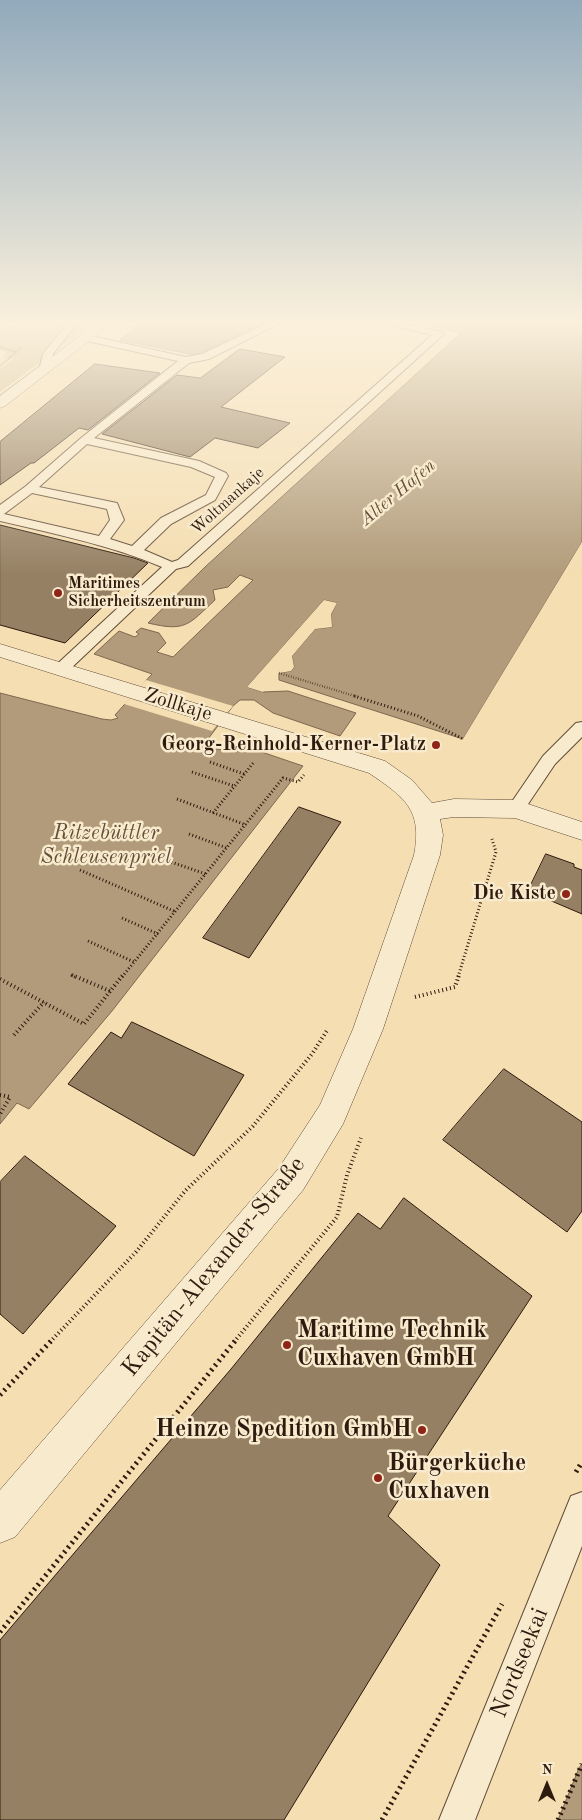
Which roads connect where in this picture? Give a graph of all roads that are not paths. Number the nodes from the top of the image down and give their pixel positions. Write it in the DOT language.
graph roads {
  1 [pos="129,405"];
  2 [pos="359,405"];
  3 [pos="85,440"];
  4 [pos="30,489"];
  5 [pos="0,511"];
  6 [pos="0,517"];
  7 [pos="102,541"];
  8 [pos="135,551"];
  9 [pos="170,566"];
  10 [pos="0,650"];
  11 [pos="61,669"];
  12 [pos="582,727"];
  13 [pos="516,809"];
  14 [pos="425,813"];
  15 [pos="582,831"];
  16 [pos="577,1493"];
  17 [pos="0,1522"];
  18 [pos="457,1820"];
  1 -- 3 [label="lane"];
  2 -- 9 [label="lane, Woltmankaje"];
  3 -- 4 [label="lane"];
  3 -- 8 [label="lane"];
  4 -- 5 [label="lane"];
  4 -- 7 [label="lane"];
  6 -- 7 [label="lane"];
  7 -- 8 [label="lane"];
  8 -- 9 [label="lane"];
  9 -- 11 [label="lane, Woltmankaje"];
  10 -- 11 [label="street, Zollkaje"];
  11 -- 14 [label="street, Zollkaje"];
  12 -- 13 [label="lane"];
  13 -- 14 [label="street"];
  13 -- 15 [label="street"];
  14 -- 17 [label="street, Kapitän-Alexander-Straße"];
  16 -- 18 [label="lane, Nordseekai"];
}
